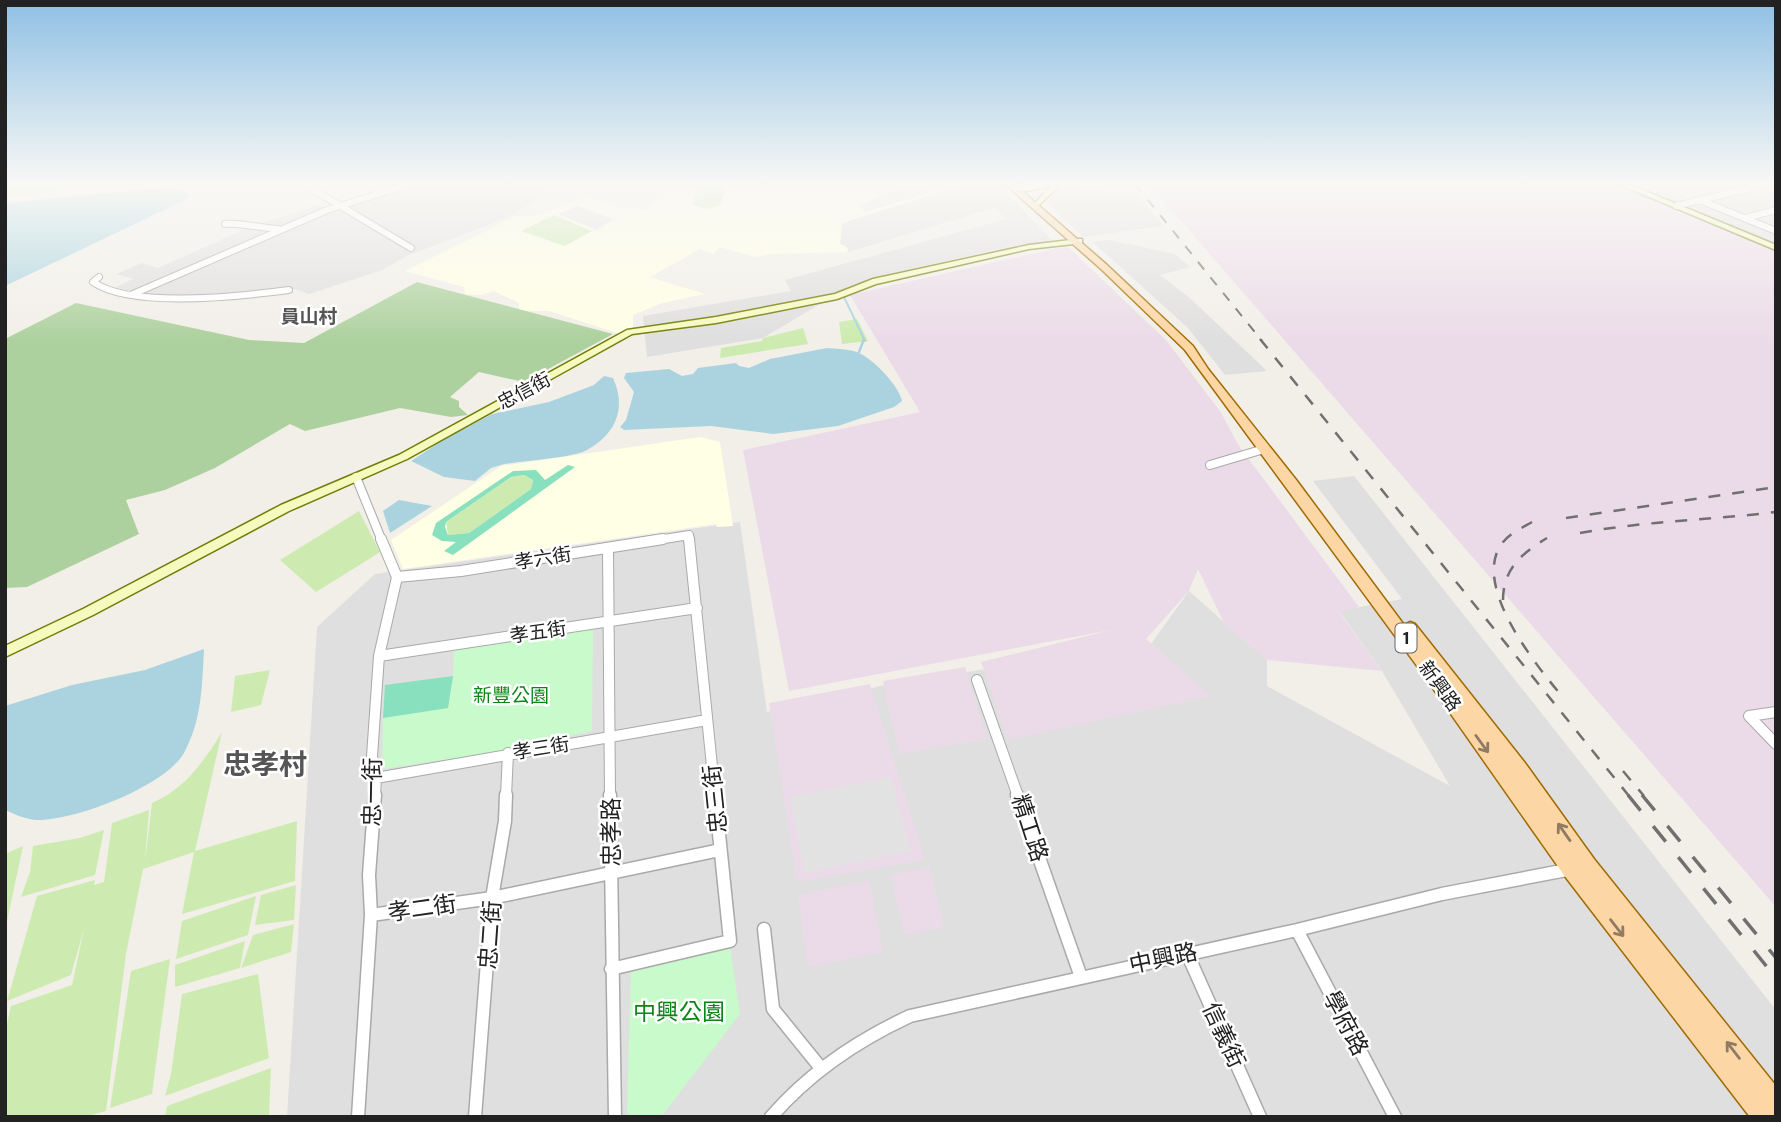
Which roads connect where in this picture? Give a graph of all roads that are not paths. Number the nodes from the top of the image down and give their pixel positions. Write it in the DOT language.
graph roads {
  1 [pos="264,236"];
  2 [pos="391,236"];
  3 [pos="1072,236"];
  4 [pos="1072,236"];
  5 [pos="1748,236"];
  6 [pos="1077,241"];
  7 [pos="411,248"];
  8 [pos="1776,248"];
  9 [pos="99,276"];
  10 [pos="289,290"];
  11 [pos="133,294"];
  12 [pos="1264,449"];
  13 [pos="1210,465"];
  14 [pos="356,477"];
  15 [pos="689,536"];
  16 [pos="608,548"];
  17 [pos="397,578"];
  18 [pos="697,608"];
  19 [pos="608,623"];
  20 [pos="5,652"];
  21 [pos="379,656"];
  22 [pos="977,680"];
  23 [pos="1776,712"];
  24 [pos="707,720"];
  25 [pos="611,738"];
  26 [pos="1776,744"];
  27 [pos="508,753"];
  28 [pos="376,778"];
  29 [pos="720,850"];
  30 [pos="1579,867"];
  31 [pos="610,872"];
  32 [pos="492,898"];
  33 [pos="371,915"];
  34 [pos="764,929"];
  35 [pos="1297,930"];
  36 [pos="1187,953"];
  37 [pos="611,969"];
  38 [pos="1080,977"];
  39 [pos="820,1067"];
  40 [pos="1776,1104"];
  41 [pos="358,1117"];
  42 [pos="475,1117"];
  43 [pos="615,1117"];
  44 [pos="771,1117"];
  45 [pos="1260,1117"];
  46 [pos="1395,1117"];
  47 [pos="1765,1117"];
  1 -- 11 [label="street"];
  2 -- 7 [label="street"];
  3 -- 6 [label="main road, 新興路 / 1"];
  4 -- 6 [label="main road, 新興路 / 1"];
  5 -- 8 [label="street"];
  6 -- 12 [label="main road, 新興路 / 1"];
  6 -- 14 [label="street, 忠信街"];
  30 -- 6 [label="main road, 新興路 / 1, one-way"];
  9 -- 11 [label="street"];
  10 -- 11 [label="street"];
  12 -- 13 [label="street"];
  12 -- 30 [label="main road, 新興路 / 1, one-way"];
  14 -- 17 [label="street"];
  14 -- 20 [label="street, 忠信街"];
  15 -- 16 [label="street, 孝六街"];
  15 -- 18 [label="street, 忠三街"];
  16 -- 17 [label="street, 孝六街"];
  16 -- 19 [label="street, 忠孝路"];
  17 -- 21 [label="street, 忠一街"];
  18 -- 19 [label="street, 孝五街"];
  18 -- 24 [label="street, 忠三街"];
  19 -- 21 [label="street, 孝五街"];
  19 -- 25 [label="street, 忠孝路"];
  21 -- 28 [label="street, 忠一街"];
  22 -- 38 [label="street, 精工路"];
  23 -- 26 [label="street"];
  24 -- 25 [label="street, 孝三街"];
  24 -- 29 [label="street, 忠三街"];
  25 -- 27 [label="street, 孝三街"];
  25 -- 31 [label="street, 忠孝路"];
  27 -- 28 [label="street, 孝三街"];
  27 -- 32 [label="street, 忠二街"];
  28 -- 33 [label="street, 忠一街"];
  29 -- 31 [label="street, 孝二街"];
  29 -- 37 [label="street, 忠三街"];
  30 -- 35 [label="street, 中興路"];
  40 -- 30 [label="main road, 新興路 / 1, one-way"];
  30 -- 47 [label="main road, 新興路 / 1, one-way"];
  31 -- 32 [label="street, 孝二街"];
  31 -- 37 [label="street, 忠孝路"];
  32 -- 33 [label="street, 孝二街"];
  32 -- 42 [label="street, 忠二街"];
  33 -- 41 [label="street, 忠一街"];
  34 -- 39 [label="street"];
  35 -- 36 [label="street, 中興路"];
  35 -- 46 [label="street, 學府路"];
  36 -- 38 [label="street, 中興路"];
  36 -- 45 [label="street, 信義街"];
  37 -- 43 [label="street, 忠孝路"];
  38 -- 39 [label="street, 中興路"];
  39 -- 44 [label="street, 中興路"];
}
